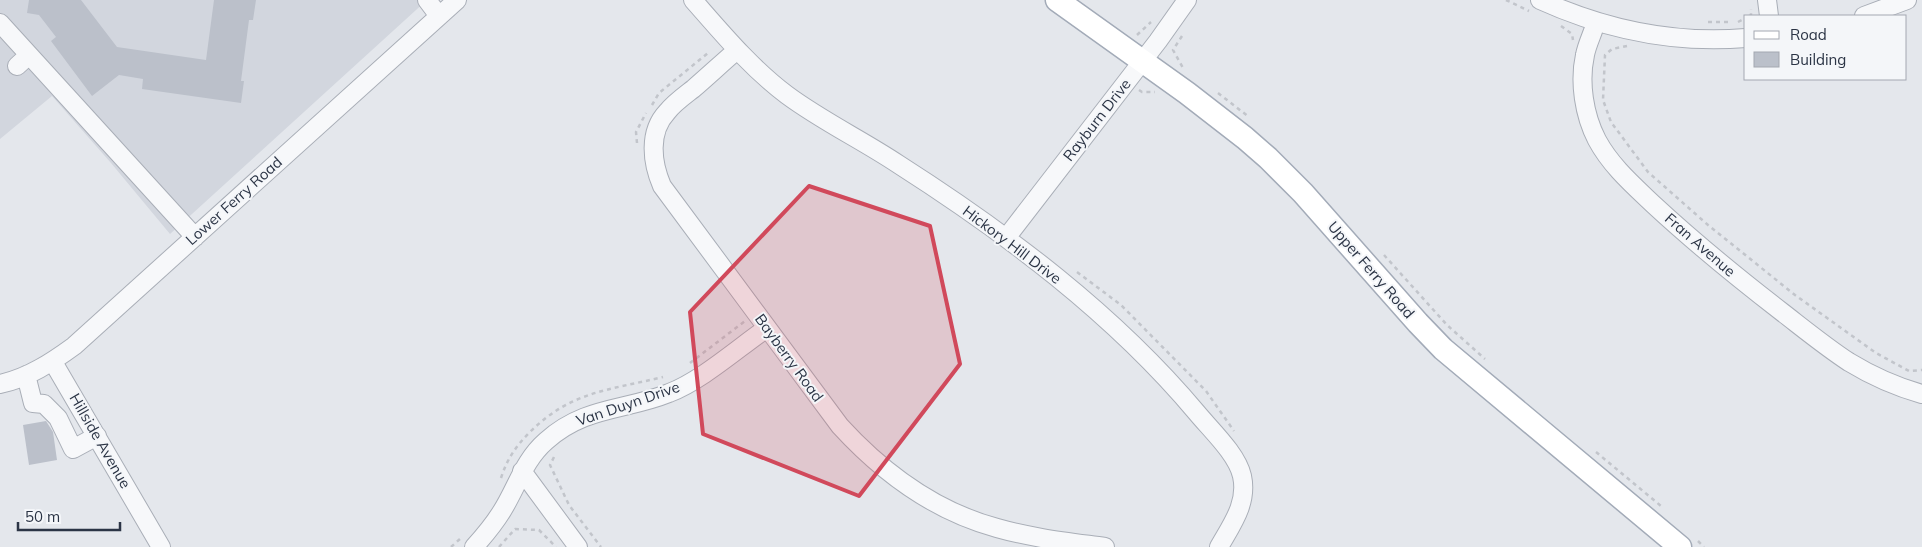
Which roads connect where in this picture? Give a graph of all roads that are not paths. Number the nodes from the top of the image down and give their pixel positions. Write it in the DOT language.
graph roads {
  1 [pos="427,0"];
  2 [pos="457,0"];
  3 [pos="693,0"];
  4 [pos="1057,0"];
  5 [pos="1186,0"];
  6 [pos="1540,0"];
  7 [pos="1767,0"];
  8 [pos="1907,0"];
  9 [pos="1770,15"];
  10 [pos="1867,15"];
  11 [pos="439,16"];
  12 [pos="1596,22"];
  13 [pos="0,23"];
  14 [pos="1744,38"];
  15 [pos="737,50"];
  16 [pos="1134,55"];
  17 [pos="195,237"];
  18 [pos="1006,238"];
  19 [pos="767,328"];
  20 [pos="53,362"];
  21 [pos="26,375"];
  22 [pos="0,384"];
  23 [pos="1922,394"];
  24 [pos="97,436"];
  25 [pos="522,471"];
  26 [pos="470,539"];
  27 [pos="1688,544"];
  28 [pos="162,547"];
  29 [pos="578,547"];
  30 [pos="1105,547"];
  31 [pos="1219,547"];
  1 -- 11 [label="street"];
  2 -- 11 [label="street, Lower Ferry Road"];
  3 -- 15 [label="street, Hickory Hill Drive"];
  4 -- 16 [label="main road, Upper Ferry Road"];
  5 -- 16 [label="street, Rayburn Drive"];
  6 -- 12 [label="street"];
  7 -- 9 [label="street"];
  8 -- 10 [label="street"];
  11 -- 17 [label="street, Lower Ferry Road"];
  12 -- 14 [label="street"];
  12 -- 23 [label="street, Fran Avenue"];
  13 -- 17 [label="street"];
  15 -- 18 [label="street, Hickory Hill Drive"];
  15 -- 19 [label="street, Bayberry Road"];
  16 -- 18 [label="street, Rayburn Drive"];
  16 -- 27 [label="main road, Upper Ferry Road"];
  17 -- 20 [label="street, Lower Ferry Road"];
  18 -- 31 [label="street, Hickory Hill Drive"];
  19 -- 25 [label="street, Van Duyn Drive"];
  19 -- 30 [label="street, Bayberry Road"];
  20 -- 21 [label="street, Lower Ferry Road"];
  20 -- 24 [label="street, Hillside Avenue"];
  21 -- 22 [label="street, Lower Ferry Road"];
  21 -- 24 [label="street"];
  24 -- 28 [label="street, Hillside Avenue"];
  25 -- 26 [label="street, Van Duyn Drive"];
  25 -- 29 [label="street"];
}
